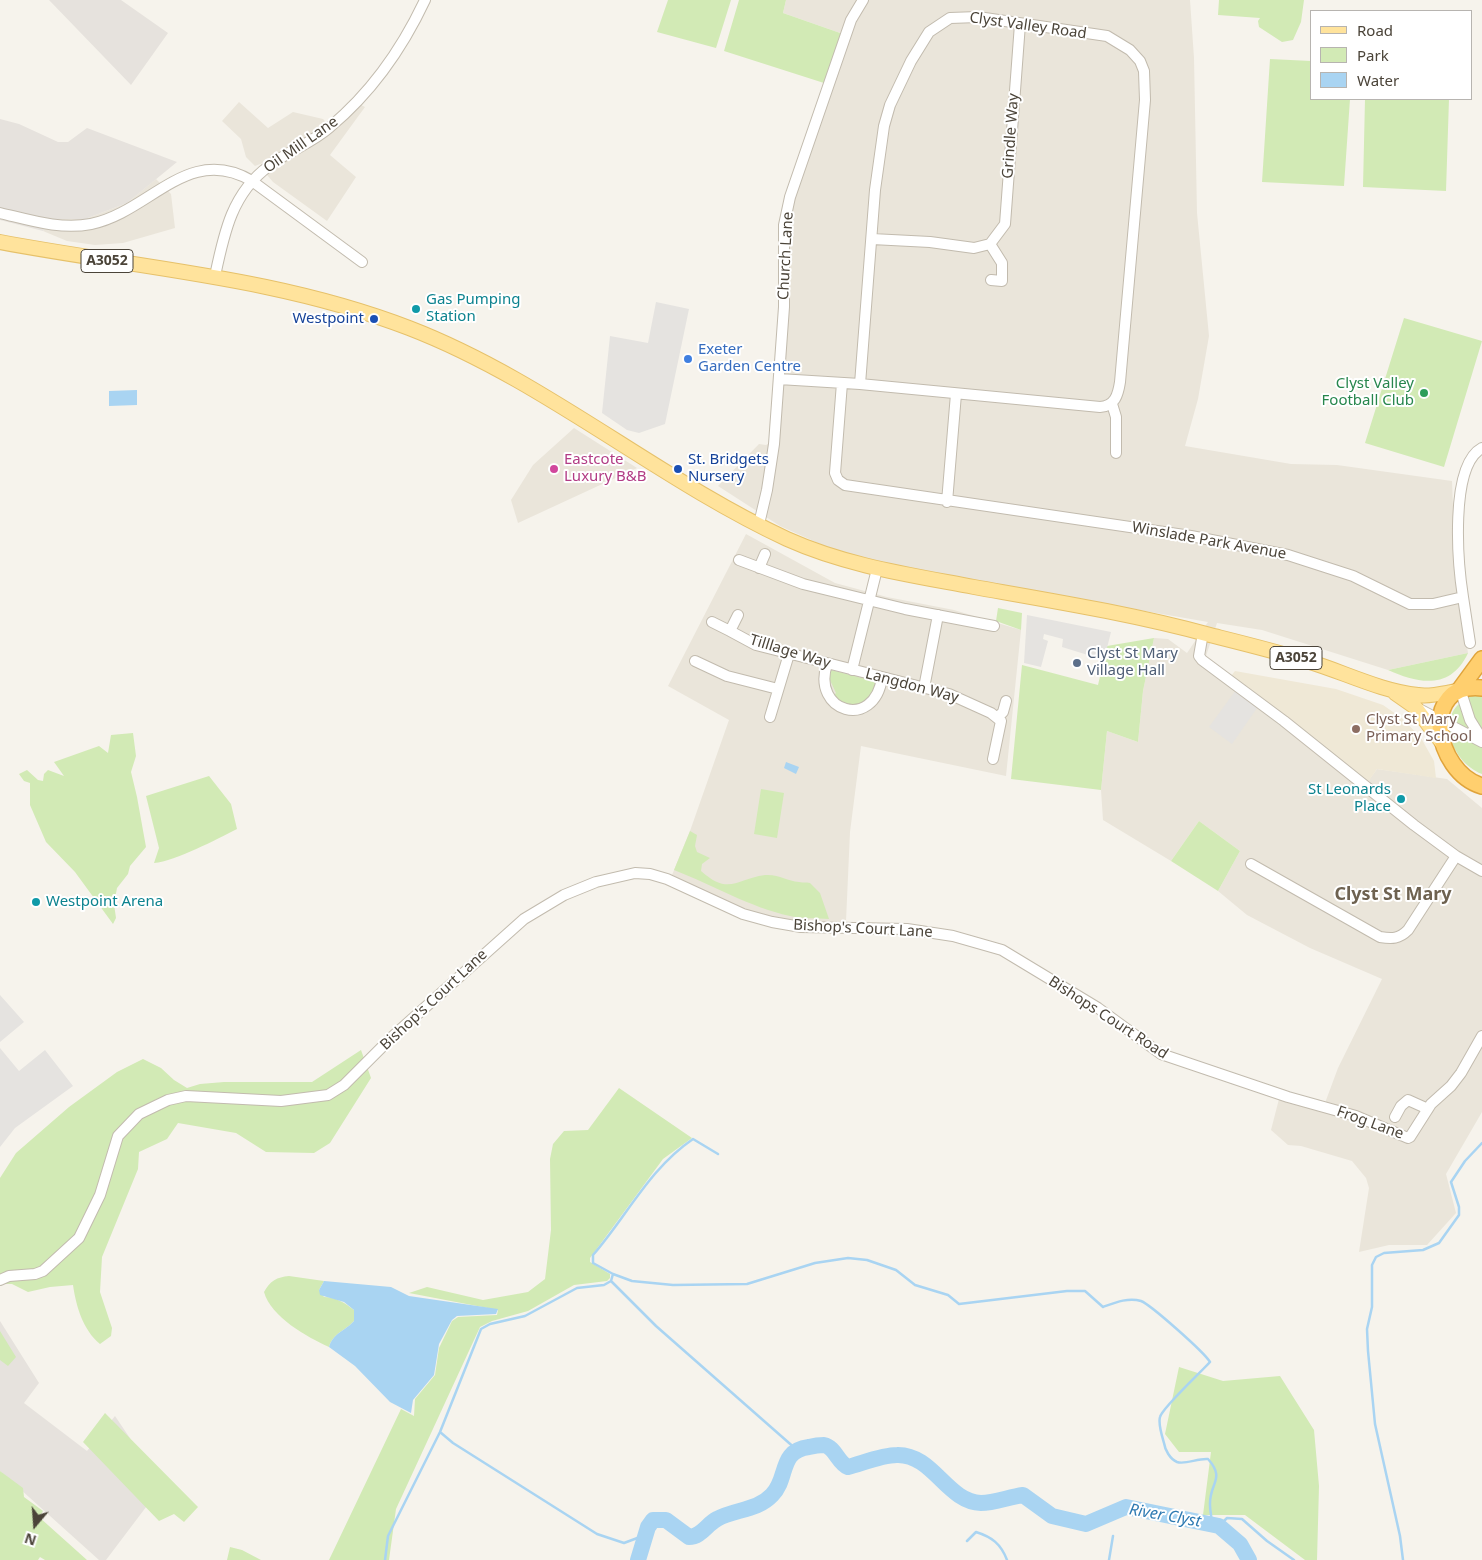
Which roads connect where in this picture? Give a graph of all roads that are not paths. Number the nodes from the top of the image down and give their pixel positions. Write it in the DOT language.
graph roads {
  1 [pos="425,0"];
  2 [pos="863,0"];
  3 [pos="1020,24"];
  4 [pos="252,181"];
  5 [pos="0,213"];
  6 [pos="872,239"];
  7 [pos="0,242"];
  8 [pos="990,244"];
  9 [pos="362,262"];
  10 [pos="215,276"];
  11 [pos="991,280"];
  12 [pos="779,379"];
  13 [pos="842,384"];
  14 [pos="860,384"];
  15 [pos="956,394"];
  16 [pos="1112,404"];
  17 [pos="1482,448"];
  18 [pos="1116,453"];
  19 [pos="946,502"];
  20 [pos="759,524"];
  21 [pos="765,554"];
  22 [pos="739,560"];
  23 [pos="760,568"];
  24 [pos="877,569"];
  25 [pos="1463,597"];
  26 [pos="868,598"];
  27 [pos="738,615"];
  28 [pos="938,616"];
  29 [pos="712,622"];
  30 [pos="994,626"];
  31 [pos="730,631"];
  32 [pos="1204,633"];
  33 [pos="1470,643"];
  34 [pos="789,654"];
  35 [pos="1482,659"];
  36 [pos="695,661"];
  37 [pos="827,664"];
  38 [pos="852,670"];
  39 [pos="882,678"];
  40 [pos="924,688"];
  41 [pos="1386,688"];
  42 [pos="1482,688"];
  43 [pos="778,689"];
  44 [pos="1458,690"];
  45 [pos="1006,701"];
  46 [pos="1415,707"];
  47 [pos="770,717"];
  48 [pos="998,717"];
  49 [pos="1440,721"];
  50 [pos="1482,740"];
  51 [pos="1444,746"];
  52 [pos="993,759"];
  53 [pos="1480,787"];
  54 [pos="1456,856"];
  55 [pos="1251,864"];
  56 [pos="1482,871"];
  57 [pos="953,936"];
  58 [pos="1482,1036"];
  59 [pos="1326,1108"];
  60 [pos="1428,1109"];
  61 [pos="1395,1117"];
  62 [pos="0,1280"];
  1 -- 4 [label="street, Oil Mill Lane"];
  2 -- 12 [label="street, Church Lane"];
  3 -- 6 [label="street, Clyst Valley Road"];
  3 -- 8 [label="street, Grindle Way"];
  3 -- 16 [label="street, Clyst Valley Road"];
  4 -- 5 [label="street"];
  4 -- 9 [label="street"];
  4 -- 10 [label="street, Oil Mill Lane"];
  6 -- 8 [label="street"];
  6 -- 14 [label="street, Clyst Valley Road"];
  7 -- 10 [label="main road, A3052"];
  8 -- 11 [label="street"];
  10 -- 20 [label="main road, A3052"];
  12 -- 13 [label="street"];
  12 -- 20 [label="street, Church Lane"];
  13 -- 14 [label="street"];
  13 -- 19 [label="street, Winslade Park Avenue"];
  14 -- 15 [label="street"];
  15 -- 16 [label="street"];
  15 -- 19 [label="street"];
  16 -- 18 [label="street, Clyst Valley Road"];
  17 -- 25 [label="street"];
  19 -- 25 [label="street, Winslade Park Avenue"];
  20 -- 24 [label="main road, A3052"];
  21 -- 23 [label="street"];
  22 -- 23 [label="street"];
  23 -- 26 [label="street"];
  24 -- 26 [label="street"];
  24 -- 32 [label="main road, A3052"];
  25 -- 33 [label="street"];
  26 -- 28 [label="street"];
  26 -- 38 [label="street"];
  27 -- 31 [label="street, Tilllage Way"];
  28 -- 30 [label="street"];
  28 -- 40 [label="street"];
  29 -- 31 [label="street, Tilllage Way"];
  31 -- 34 [label="street, Tilllage Way"];
  32 -- 41 [label="main road, A3052"];
  32 -- 54 [label="street"];
  34 -- 37 [label="street, Tilllage Way"];
  34 -- 43 [label="street"];
  35 -- 44 [label="highway"];
  36 -- 43 [label="street"];
  37 -- 38 [label="street, Tilllage Way"];
  37 -- 39 [label="street"];
  38 -- 39 [label="street, Langdon Way"];
  39 -- 40 [label="street, Langdon Way"];
  40 -- 48 [label="street, Langdon Way"];
  41 -- 44 [label="main road, A3052"];
  41 -- 46 [label="main road, A3052"];
  42 -- 44 [label="highway"];
  43 -- 47 [label="street"];
  44 -- 49 [label="highway"];
  44 -- 50 [label="street"];
  45 -- 48 [label="street"];
  46 -- 49 [label="street"];
  46 -- 51 [label="main road, A3052"];
  48 -- 52 [label="street"];
  49 -- 50 [label="street"];
  49 -- 51 [label="highway"];
  51 -- 53 [label="highway"];
  54 -- 55 [label="street"];
  54 -- 56 [label="street"];
  57 -- 59 [label="street, Bishops Court Road"];
  57 -- 62 [label="street, Bishop's Court Lane"];
  58 -- 60 [label="street, Frog Lane"];
  59 -- 60 [label="street, Frog Lane"];
  60 -- 61 [label="street"];
}
